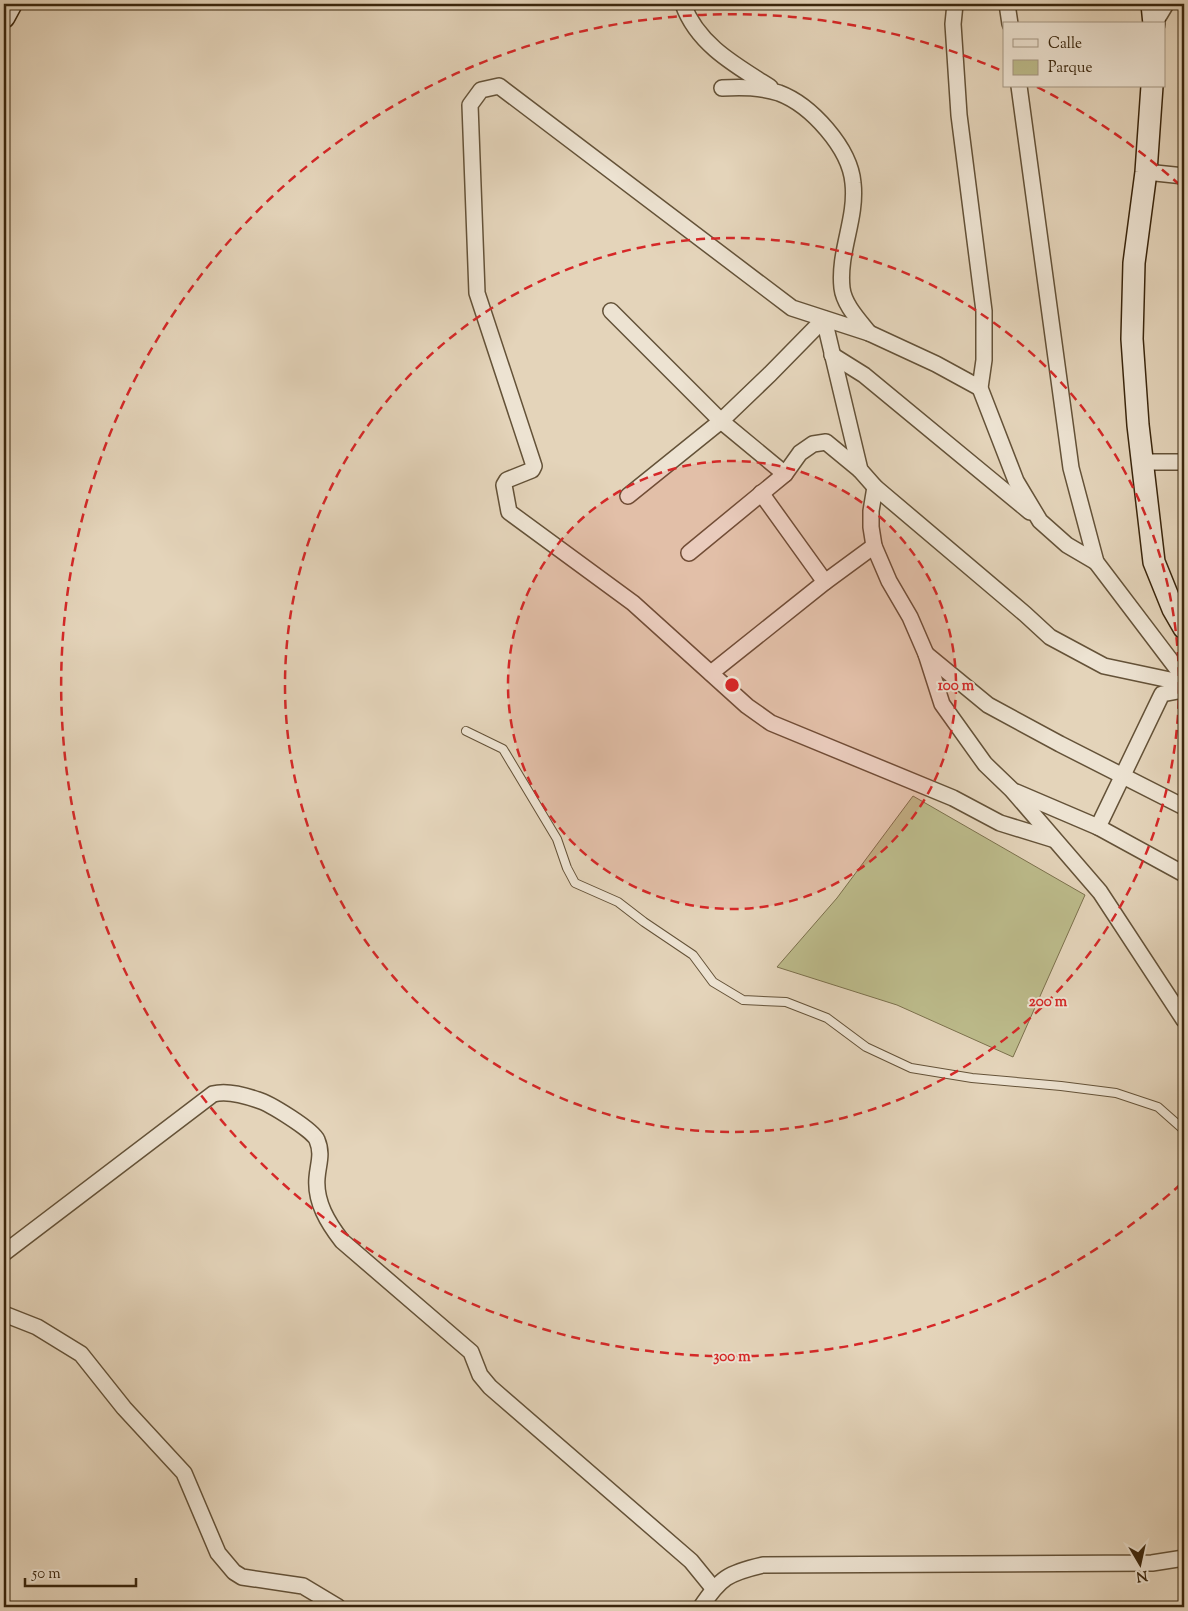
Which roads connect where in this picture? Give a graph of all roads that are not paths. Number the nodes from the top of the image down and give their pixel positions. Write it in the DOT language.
graph roads {
  1 [pos="11,4"];
  2 [pos="683,4"];
  3 [pos="955,4"];
  4 [pos="1007,4"];
  5 [pos="1152,4"];
  6 [pos="1166,4"];
  7 [pos="4,17"];
  8 [pos="1010,22"];
  9 [pos="1154,22"];
  10 [pos="1155,22"];
  11 [pos="722,88"];
  12 [pos="1019,88"];
  13 [pos="1152,88"];
  14 [pos="780,94"];
  15 [pos="1146,172"];
  16 [pos="1184,176"];
  17 [pos="611,311"];
  18 [pos="824,318"];
  19 [pos="869,333"];
  20 [pos="832,355"];
  21 [pos="980,388"];
  22 [pos="721,420"];
  23 [pos="1143,462"];
  24 [pos="1184,462"];
  25 [pos="860,470"];
  26 [pos="785,474"];
  27 [pos="874,487"];
  28 [pos="761,493"];
  29 [pos="628,496"];
  30 [pos="1040,521"];
  31 [pos="874,546"];
  32 [pos="689,552"];
  33 [pos="1096,562"];
  34 [pos="824,582"];
  35 [pos="1184,628"];
  36 [pos="926,654"];
  37 [pos="711,673"];
  38 [pos="1184,678"];
  39 [pos="1184,685"];
  40 [pos="466,731"];
  41 [pos="1123,776"];
  42 [pos="1012,790"];
  43 [pos="1184,807"];
  44 [pos="1098,827"];
  45 [pos="1052,839"];
  46 [pos="1184,874"];
  47 [pos="1184,1020"];
  48 [pos="1184,1130"];
  49 [pos="4,1253"];
  50 [pos="4,1314"];
  51 [pos="1184,1558"];
  52 [pos="713,1588"];
  53 [pos="338,1607"];
  54 [pos="701,1607"];
  1 -- 7 [label="main road"];
  2 -- 14 [label="street"];
  3 -- 21 [label="street"];
  4 -- 8 [label="street"];
  5 -- 9 [label="main road"];
  6 -- 10 [label="street"];
  11 -- 14 [label="street"];
  12 -- 33 [label="street"];
  13 -- 15 [label="main road"];
  14 -- 19 [label="street"];
  15 -- 16 [label="street"];
  15 -- 23 [label="main road"];
  17 -- 22 [label="street"];
  18 -- 19 [label="street"];
  18 -- 20 [label="street"];
  18 -- 22 [label="street"];
  18 -- 37 [label="street"];
  19 -- 21 [label="street"];
  20 -- 25 [label="street"];
  20 -- 30 [label="street"];
  21 -- 30 [label="street"];
  22 -- 26 [label="street"];
  22 -- 29 [label="street"];
  23 -- 24 [label="street"];
  23 -- 35 [label="main road"];
  25 -- 26 [label="street"];
  25 -- 27 [label="street"];
  26 -- 28 [label="street"];
  27 -- 31 [label="street"];
  27 -- 39 [label="street"];
  28 -- 32 [label="street"];
  28 -- 34 [label="street"];
  30 -- 33 [label="street"];
  31 -- 34 [label="street"];
  31 -- 36 [label="street"];
  33 -- 38 [label="street"];
  34 -- 37 [label="street"];
  36 -- 41 [label="street"];
  36 -- 42 [label="street"];
  37 -- 45 [label="street"];
  39 -- 41 [label="street"];
  40 -- 48 [label="lane"];
  41 -- 43 [label="street"];
  41 -- 44 [label="street"];
  42 -- 44 [label="street"];
  42 -- 45 [label="street"];
  44 -- 46 [label="street"];
  45 -- 47 [label="street"];
  49 -- 52 [label="street"];
  50 -- 53 [label="street"];
  51 -- 52 [label="street"];
  52 -- 54 [label="street"];
}
